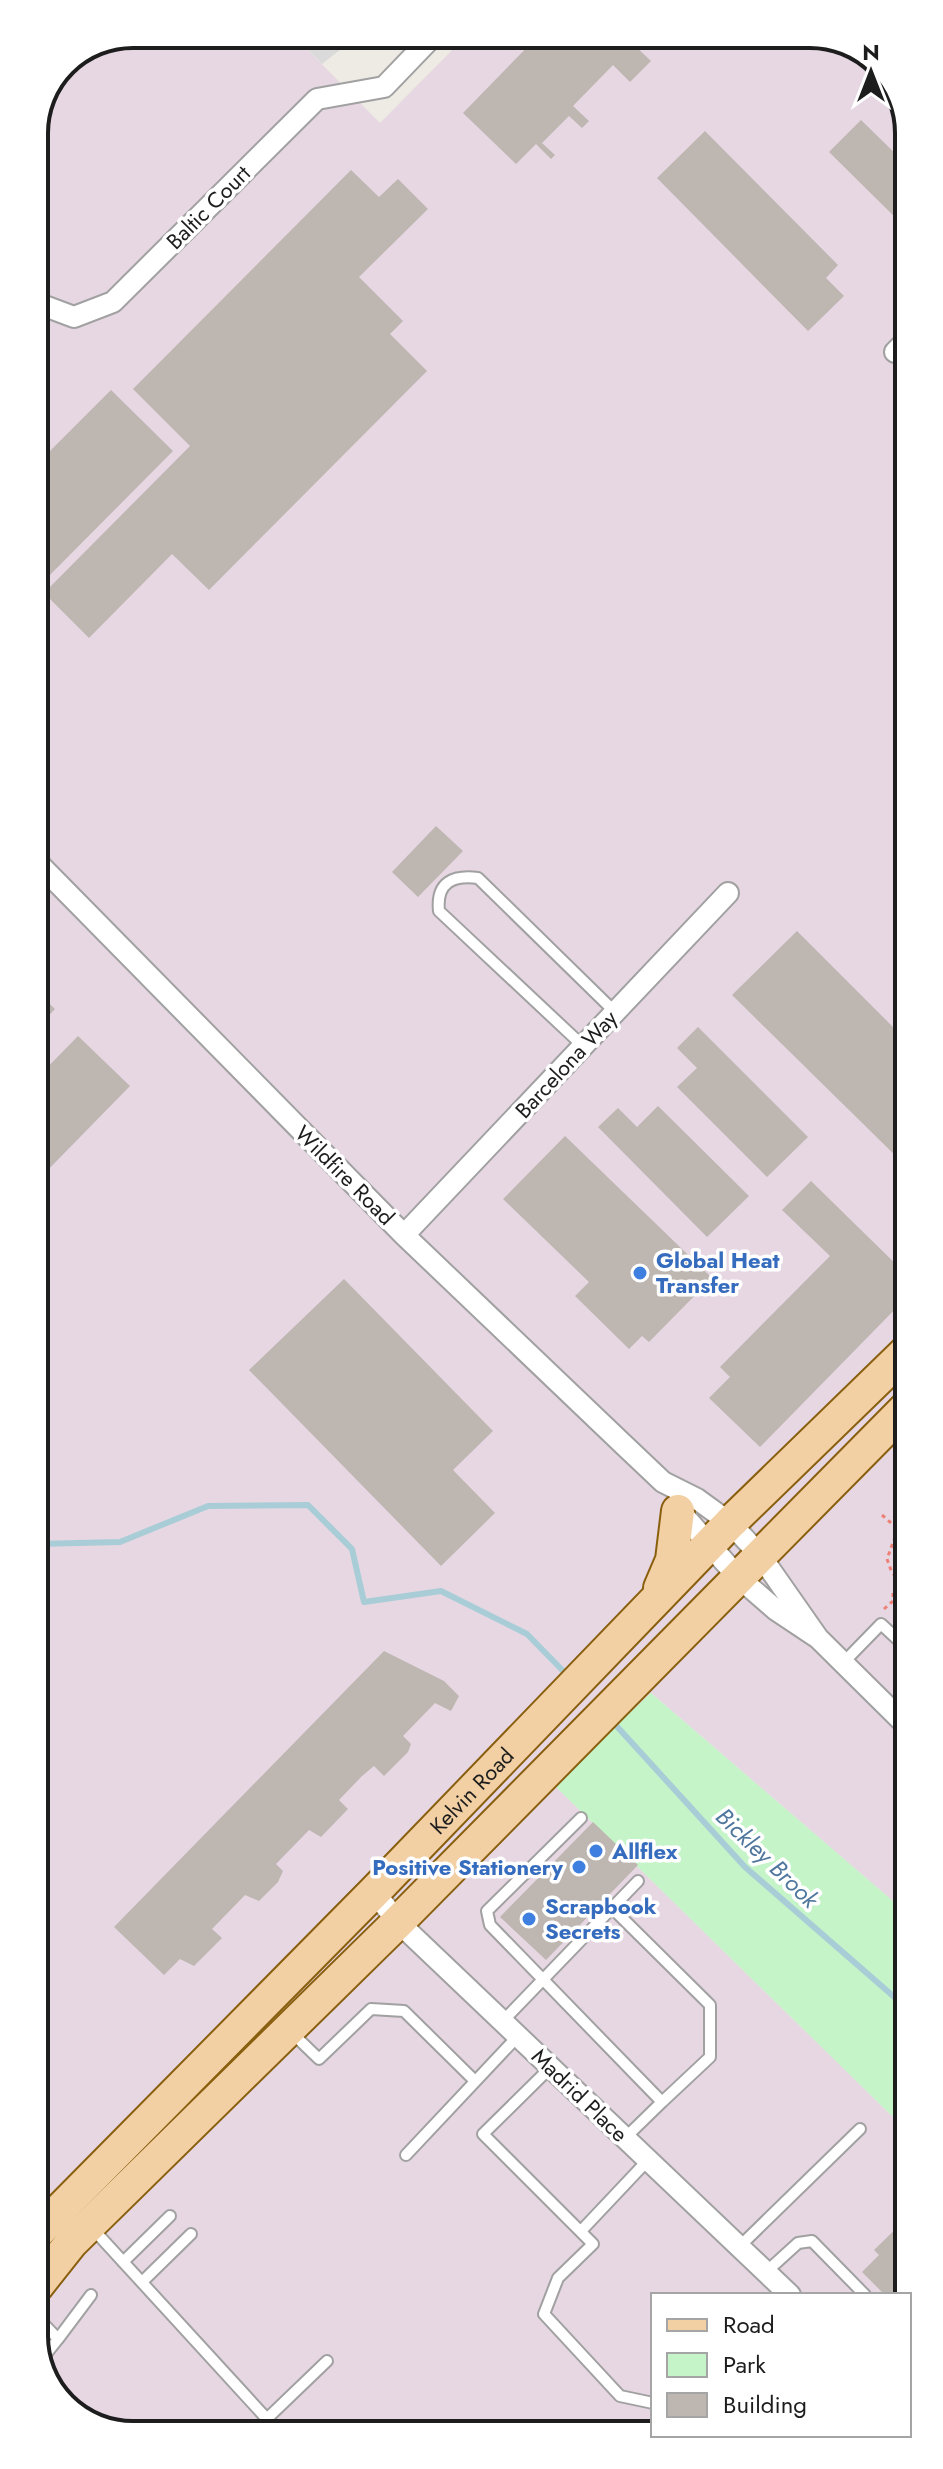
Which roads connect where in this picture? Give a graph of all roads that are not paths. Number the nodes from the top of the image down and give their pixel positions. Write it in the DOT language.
graph roads {
  1 [pos="422,48"];
  2 [pos="48,307"];
  3 [pos="48,873"];
  4 [pos="728,893"];
  5 [pos="615,1012"];
  6 [pos="583,1046"];
  7 [pos="404,1235"];
  8 [pos="895,1363"];
  9 [pos="895,1419"];
  10 [pos="663,1482"];
  11 [pos="678,1511"];
  12 [pos="719,1534"];
  13 [pos="749,1566"];
  14 [pos="654,1602"];
  15 [pos="895,1637"];
  16 [pos="818,1638"];
  17 [pos="843,1663"];
  18 [pos="895,1714"];
  19 [pos="581,1818"];
  20 [pos="638,1881"];
  21 [pos="374,1892"];
  22 [pos="612,1908"];
  23 [pos="398,1922"];
  24 [pos="543,1980"];
  25 [pos="503,2021"];
  26 [pos="289,2029"];
  27 [pos="518,2036"];
  28 [pos="551,2067"];
  29 [pos="475,2081"];
  30 [pos="186,2083"];
  31 [pos="662,2102"];
  32 [pos="209,2106"];
  33 [pos="860,2129"];
  34 [pos="625,2138"];
  35 [pos="406,2155"];
  36 [pos="648,2160"];
  37 [pos="170,2216"];
  38 [pos="48,2222"];
  39 [pos="89,2225"];
  40 [pos="581,2231"];
  41 [pos="191,2234"];
  42 [pos="739,2247"];
  43 [pos="123,2262"];
  44 [pos="48,2272"];
  45 [pos="766,2272"];
  46 [pos="142,2282"];
  47 [pos="788,2293"];
  48 [pos="863,2293"];
  49 [pos="91,2295"];
  50 [pos="48,2329"];
  51 [pos="58,2339"];
  52 [pos="49,2350"];
  53 [pos="327,2361"];
  54 [pos="651,2403"];
  55 [pos="267,2419"];
  1 -- 2 [label="street, Baltic Court"];
  3 -- 7 [label="street, Wildfire Road"];
  4 -- 5 [label="street, Barcelona Way"];
  5 -- 6 [label="street, Barcelona Way"];
  5 -- 6 [label="lane"];
  6 -- 7 [label="street, Barcelona Way"];
  7 -- 10 [label="street, Wildfire Road"];
  8 -- 12 [label="main road, Kelvin Road"];
  9 -- 13 [label="main road, Kelvin Road"];
  10 -- 11 [label="street, Wildfire Road"];
  10 -- 12 [label="street, Wildfire Road"];
  11 -- 12 [label="street, Wildfire Road"];
  11 -- 14 [label="main road"];
  12 -- 13 [label="street, Wildfire Road"];
  12 -- 13 [label="street, Wildfire Road"];
  12 -- 14 [label="main road, Kelvin Road"];
  13 -- 16 [label="street, Wildfire Road"];
  13 -- 16 [label="street, Wildfire Road"];
  13 -- 23 [label="main road, Kelvin Road"];
  14 -- 21 [label="main road, Kelvin Road"];
  15 -- 17 [label="lane"];
  16 -- 17 [label="street, Wildfire Road"];
  17 -- 18 [label="street, Wildfire Road"];
  19 -- 24 [label="lane"];
  20 -- 22 [label="lane"];
  21 -- 23 [label="street, Madrid Place"];
  21 -- 30 [label="main road, Kelvin Road"];
  22 -- 24 [label="lane"];
  22 -- 31 [label="lane"];
  23 -- 25 [label="street, Madrid Place"];
  23 -- 26 [label="main road, Kelvin Road"];
  24 -- 25 [label="lane"];
  24 -- 31 [label="lane"];
  25 -- 27 [label="street, Madrid Place"];
  26 -- 29 [label="lane"];
  26 -- 32 [label="main road, Kelvin Road"];
  27 -- 28 [label="street, Madrid Place"];
  27 -- 29 [label="lane"];
  28 -- 34 [label="street, Madrid Place"];
  28 -- 40 [label="lane"];
  29 -- 35 [label="lane"];
  30 -- 32 [label="main road"];
  30 -- 38 [label="main road, Kelvin Road"];
  31 -- 34 [label="lane"];
  32 -- 39 [label="main road, Kelvin Road"];
  33 -- 42 [label="lane"];
  34 -- 36 [label="street, Madrid Place"];
  36 -- 40 [label="lane"];
  36 -- 42 [label="street, Madrid Place"];
  37 -- 43 [label="lane"];
  39 -- 43 [label="lane"];
  39 -- 44 [label="main road, Kelvin Road"];
  40 -- 54 [label="lane"];
  41 -- 46 [label="lane"];
  42 -- 45 [label="street, Madrid Place"];
  43 -- 46 [label="lane"];
  45 -- 47 [label="street, Madrid Place"];
  45 -- 48 [label="lane"];
  46 -- 55 [label="lane"];
  49 -- 51 [label="lane"];
  50 -- 51 [label="lane"];
  51 -- 52 [label="lane"];
  53 -- 55 [label="lane"];
}
